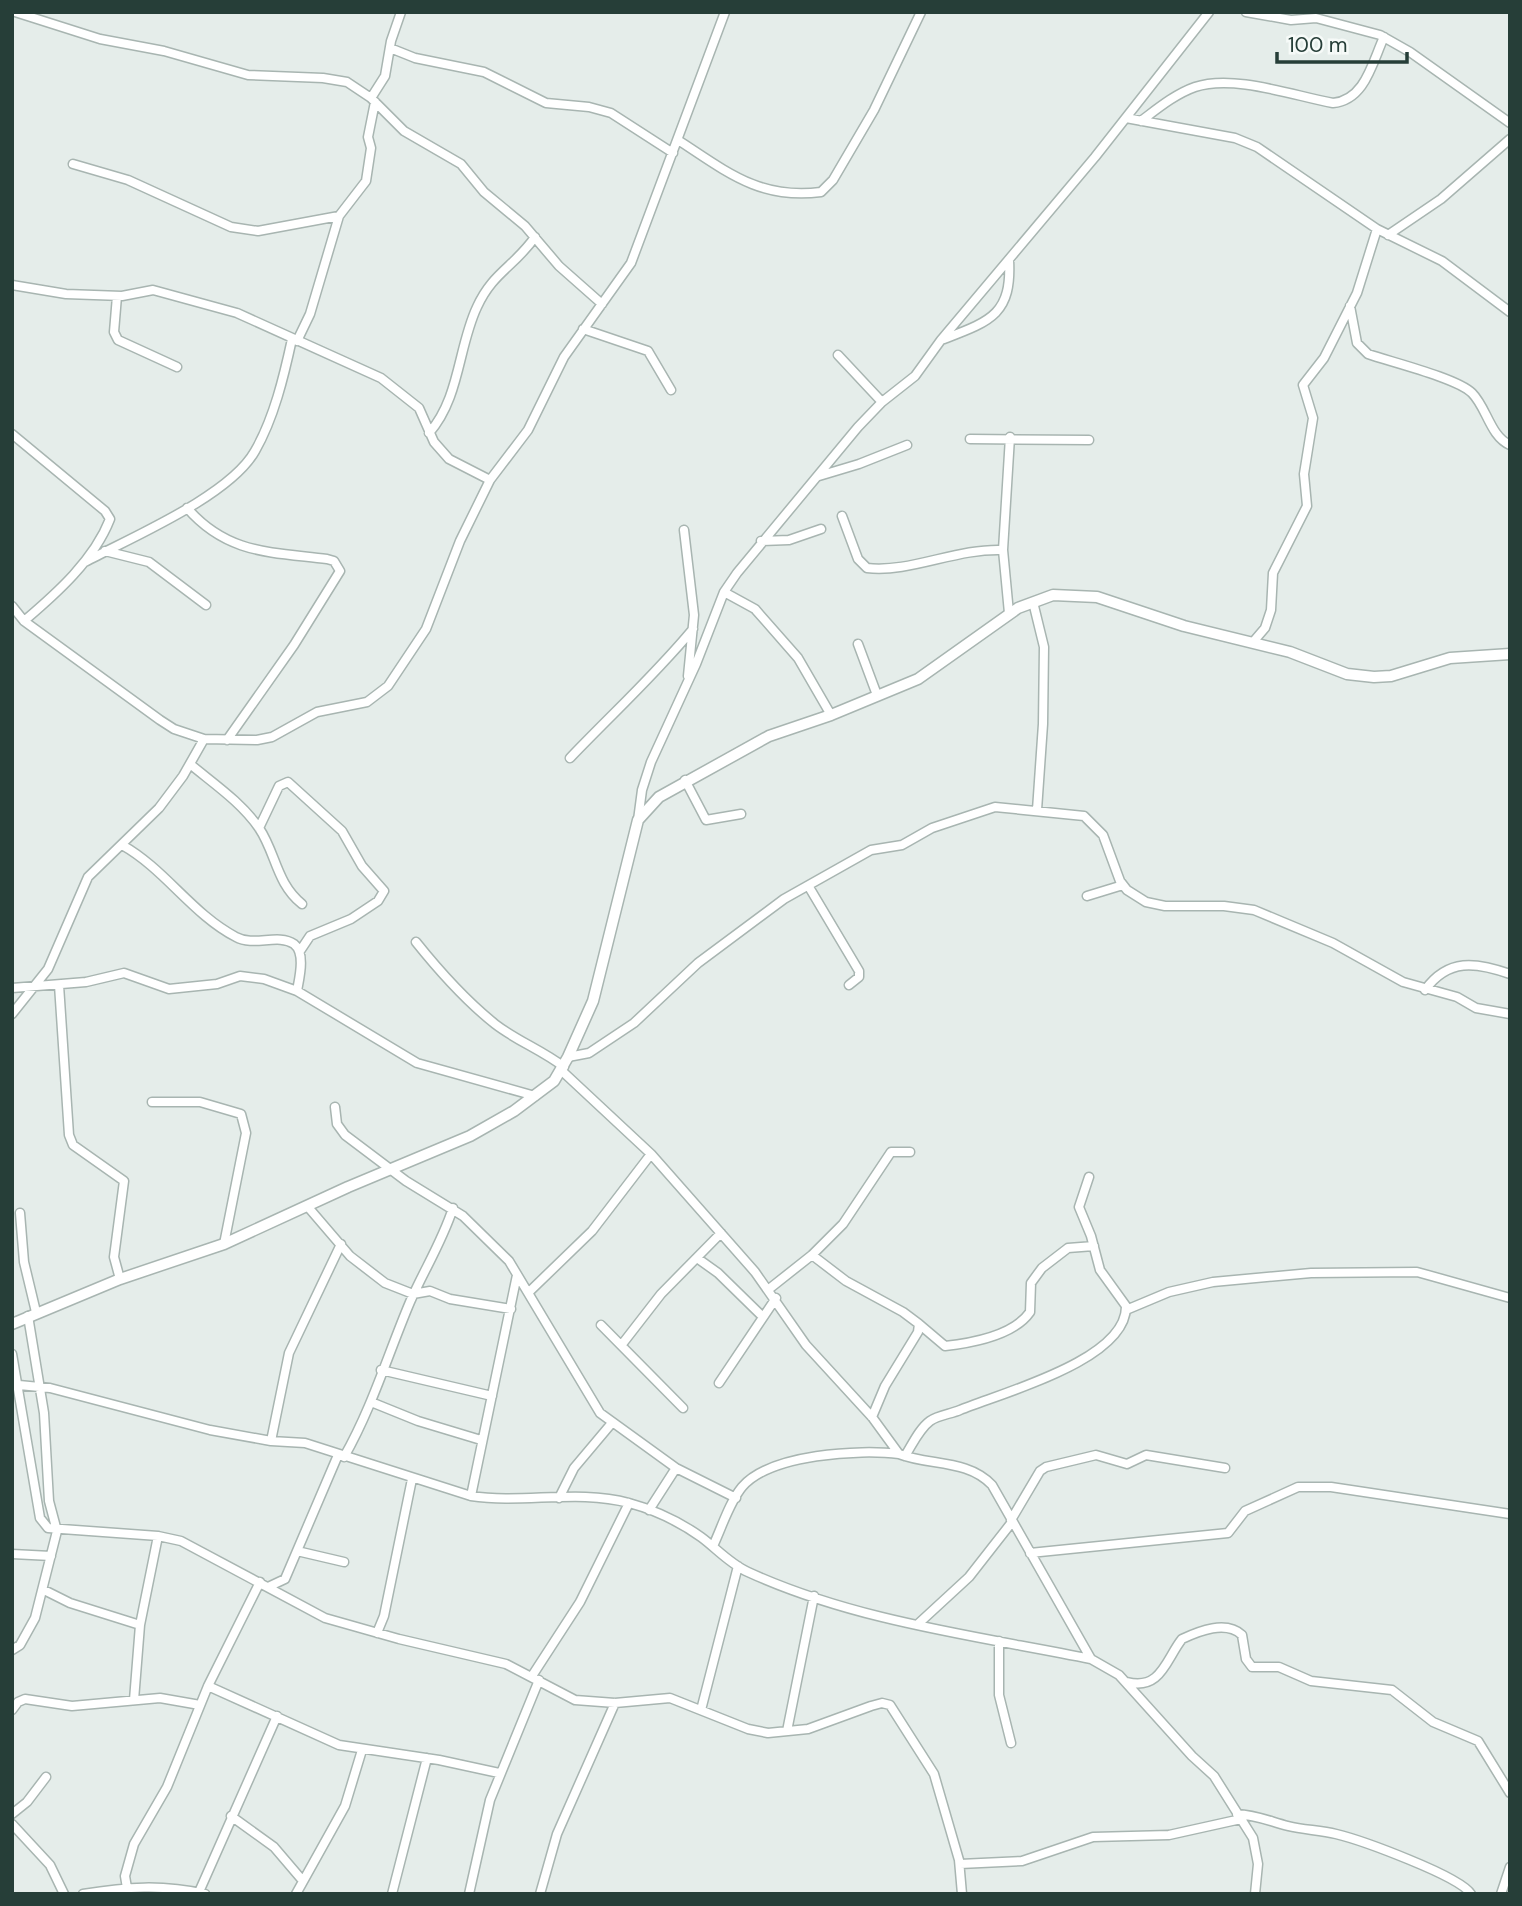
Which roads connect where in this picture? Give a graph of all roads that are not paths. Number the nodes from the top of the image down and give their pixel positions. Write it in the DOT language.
graph roads {
  1 [pos="15,12"];
  2 [pos="401,12"];
  3 [pos="726,12"];
  4 [pos="921,12"];
  5 [pos="1209,12"];
  6 [pos="1246,12"];
  7 [pos="1384,37"];
  8 [pos="390,48"];
  9 [pos="373,100"];
  10 [pos="1126,118"];
  11 [pos="1140,121"];
  12 [pos="1510,123"];
  13 [pos="1510,139"];
  14 [pos="678,140"];
  15 [pos="673,153"];
  16 [pos="73,164"];
  17 [pos="339,216"];
  18 [pos="1377,229"];
  19 [pos="1388,235"];
  20 [pos="536,237"];
  21 [pos="1009,260"];
  22 [pos="12,285"];
  23 [pos="117,296"];
  24 [pos="602,304"];
  25 [pos="1350,306"];
  26 [pos="1510,312"];
  27 [pos="583,329"];
  28 [pos="294,340"];
  29 [pos="941,340"];
  30 [pos="838,355"];
  31 [pos="177,367"];
  32 [pos="671,390"];
  33 [pos="882,402"];
  34 [pos="429,433"];
  35 [pos="13,436"];
  36 [pos="1010,437"];
  37 [pos="970,439"];
  38 [pos="1089,440"];
  39 [pos="907,445"];
  40 [pos="1510,445"];
  41 [pos="819,475"];
  42 [pos="490,480"];
  43 [pos="187,508"];
  44 [pos="842,516"];
  45 [pos="821,529"];
  46 [pos="684,530"];
  47 [pos="761,541"];
  48 [pos="106,551"];
  49 [pos="1003,551"];
  50 [pos="85,562"];
  51 [pos="724,592"];
  52 [pos="1033,602"];
  53 [pos="206,605"];
  54 [pos="12,606"];
  55 [pos="1009,613"];
  56 [pos="12,621"];
  57 [pos="24,621"];
  58 [pos="693,629"];
  59 [pos="1253,642"];
  60 [pos="858,644"];
  61 [pos="1510,654"];
  62 [pos="687,686"];
  63 [pos="877,695"];
  64 [pos="831,715"];
  65 [pos="204,739"];
  66 [pos="227,740"];
  67 [pos="570,758"];
  68 [pos="190,764"];
  69 [pos="685,780"];
  70 [pos="1037,810"];
  71 [pos="741,814"];
  72 [pos="639,821"];
  73 [pos="259,828"];
  74 [pos="122,845"];
  75 [pos="1123,885"];
  76 [pos="808,887"];
  77 [pos="1087,896"];
  78 [pos="302,904"];
  79 [pos="416,942"];
  80 [pos="300,951"];
  81 [pos="1510,974"];
  82 [pos="38,984"];
  83 [pos="59,985"];
  84 [pos="849,985"];
  85 [pos="12,988"];
  86 [pos="1425,990"];
  87 [pos="297,991"];
  88 [pos="12,1014"];
  89 [pos="1510,1014"];
  90 [pos="565,1065"];
  91 [pos="535,1096"];
  92 [pos="152,1102"];
  93 [pos="335,1107"];
  94 [pos="910,1152"];
  95 [pos="651,1154"];
  96 [pos="391,1168"];
  97 [pos="1089,1177"];
  98 [pos="308,1207"];
  99 [pos="453,1208"];
  100 [pos="20,1213"];
  101 [pos="721,1233"];
  102 [pos="224,1244"];
  103 [pos="341,1244"];
  104 [pos="1094,1247"];
  105 [pos="812,1255"];
  106 [pos="697,1258"];
  107 [pos="517,1275"];
  108 [pos="120,1279"];
  109 [pos="769,1289"];
  110 [pos="529,1292"];
  111 [pos="414,1294"];
  112 [pos="776,1298"];
  113 [pos="1510,1298"];
  114 [pos="511,1309"];
  115 [pos="1126,1310"];
  116 [pos="32,1314"];
  117 [pos="763,1317"];
  118 [pos="12,1324"];
  119 [pos="919,1324"];
  120 [pos="601,1325"];
  121 [pos="623,1343"];
  122 [pos="12,1354"];
  123 [pos="381,1370"];
  124 [pos="719,1383"];
  125 [pos="19,1385"];
  126 [pos="39,1387"];
  127 [pos="492,1396"];
  128 [pos="371,1402"];
  129 [pos="683,1408"];
  130 [pos="873,1418"];
  131 [pos="611,1424"];
  132 [pos="481,1440"];
  133 [pos="271,1441"];
  134 [pos="902,1455"];
  135 [pos="341,1456"];
  136 [pos="676,1468"];
  137 [pos="1225,1468"];
  138 [pos="412,1479"];
  139 [pos="471,1496"];
  140 [pos="559,1498"];
  141 [pos="736,1498"];
  142 [pos="629,1503"];
  143 [pos="649,1510"];
  144 [pos="1510,1514"];
  145 [pos="1012,1521"];
  146 [pos="57,1531"];
  147 [pos="158,1536"];
  148 [pos="713,1546"];
  149 [pos="297,1551"];
  150 [pos="1030,1553"];
  151 [pos="12,1554"];
  152 [pos="51,1556"];
  153 [pos="344,1562"];
  154 [pos="738,1566"];
  155 [pos="264,1584"];
  156 [pos="44,1590"];
  157 [pos="814,1596"];
  158 [pos="918,1624"];
  159 [pos="140,1625"];
  160 [pos="377,1633"];
  161 [pos="999,1642"];
  162 [pos="12,1650"];
  163 [pos="1091,1659"];
  164 [pos="536,1678"];
  165 [pos="1126,1682"];
  166 [pos="208,1686"];
  167 [pos="134,1700"];
  168 [pos="615,1703"];
  169 [pos="200,1705"];
  170 [pos="12,1710"];
  171 [pos="701,1710"];
  172 [pos="277,1716"];
  173 [pos="787,1731"];
  174 [pos="1011,1743"];
  175 [pos="362,1750"];
  176 [pos="426,1758"];
  177 [pos="499,1773"];
  178 [pos="46,1777"];
  179 [pos="1510,1793"];
  180 [pos="12,1814"];
  181 [pos="231,1816"];
  182 [pos="1239,1816"];
  183 [pos="12,1824"];
  184 [pos="960,1864"];
  185 [pos="1510,1867"];
  186 [pos="303,1881"];
  187 [pos="126,1890"];
  188 [pos="202,1893"];
  189 [pos="64,1894"];
  190 [pos="83,1894"];
  191 [pos="296,1894"];
  192 [pos="391,1894"];
  193 [pos="469,1894"];
  194 [pos="540,1894"];
  195 [pos="962,1894"];
  196 [pos="1255,1894"];
  197 [pos="1471,1894"];
  198 [pos="1502,1894"];
  1 -- 9 [label="street"];
  2 -- 8 [label="street"];
  3 -- 14 [label="street"];
  4 -- 14 [label="street"];
  5 -- 10 [label="street"];
  6 -- 7 [label="street"];
  7 -- 11 [label="street"];
  7 -- 12 [label="street"];
  8 -- 9 [label="street"];
  8 -- 15 [label="street"];
  9 -- 17 [label="street"];
  9 -- 20 [label="street"];
  10 -- 11 [label="street"];
  10 -- 21 [label="street"];
  11 -- 18 [label="street"];
  13 -- 19 [label="street"];
  14 -- 15 [label="street"];
  15 -- 24 [label="street"];
  16 -- 17 [label="street"];
  17 -- 28 [label="street"];
  18 -- 19 [label="street"];
  18 -- 25 [label="street"];
  19 -- 26 [label="street"];
  20 -- 24 [label="street"];
  20 -- 34 [label="street"];
  21 -- 29 [label="street"];
  21 -- 29 [label="street"];
  22 -- 23 [label="street"];
  23 -- 28 [label="street"];
  23 -- 31 [label="street"];
  24 -- 27 [label="street"];
  25 -- 40 [label="street"];
  25 -- 59 [label="street"];
  27 -- 32 [label="street"];
  27 -- 42 [label="street"];
  28 -- 34 [label="street"];
  28 -- 43 [label="street"];
  29 -- 33 [label="street"];
  30 -- 33 [label="street"];
  33 -- 41 [label="street"];
  34 -- 42 [label="street"];
  35 -- 50 [label="street"];
  36 -- 37 [label="street"];
  36 -- 38 [label="street"];
  36 -- 49 [label="street"];
  39 -- 41 [label="street"];
  41 -- 47 [label="street"];
  42 -- 66 [label="street"];
  43 -- 48 [label="street"];
  43 -- 66 [label="street"];
  44 -- 49 [label="street"];
  45 -- 47 [label="street"];
  46 -- 58 [label="street"];
  47 -- 51 [label="street"];
  48 -- 50 [label="street"];
  48 -- 53 [label="street"];
  49 -- 55 [label="street"];
  50 -- 57 [label="street"];
  51 -- 62 [label="street"];
  51 -- 64 [label="street"];
  52 -- 55 [label="street"];
  52 -- 59 [label="street"];
  52 -- 70 [label="street"];
  54 -- 57 [label="street"];
  55 -- 63 [label="street"];
  56 -- 57 [label="street"];
  57 -- 65 [label="street"];
  58 -- 62 [label="street"];
  58 -- 67 [label="street"];
  59 -- 61 [label="street"];
  60 -- 63 [label="street"];
  62 -- 72 [label="street"];
  63 -- 64 [label="street"];
  64 -- 69 [label="street"];
  65 -- 66 [label="street"];
  65 -- 68 [label="street"];
  68 -- 73 [label="street"];
  68 -- 74 [label="street"];
  69 -- 71 [label="street"];
  69 -- 72 [label="street"];
  70 -- 75 [label="street"];
  70 -- 76 [label="street"];
  72 -- 90 [label="street"];
  73 -- 78 [label="street"];
  73 -- 80 [label="street"];
  74 -- 80 [label="street"];
  74 -- 82 [label="street"];
  75 -- 77 [label="street"];
  75 -- 86 [label="street"];
  76 -- 84 [label="street"];
  76 -- 90 [label="street"];
  79 -- 90 [label="street"];
  80 -- 87 [label="street"];
  81 -- 86 [label="street"];
  82 -- 83 [label="street"];
  82 -- 85 [label="street"];
  82 -- 88 [label="street"];
  83 -- 87 [label="street"];
  83 -- 108 [label="street"];
  86 -- 89 [label="street"];
  87 -- 91 [label="street"];
  90 -- 91 [label="street"];
  90 -- 95 [label="street"];
  91 -- 96 [label="street"];
  92 -- 102 [label="street"];
  93 -- 96 [label="street"];
  94 -- 105 [label="street"];
  95 -- 101 [label="street"];
  95 -- 110 [label="street"];
  96 -- 98 [label="street"];
  96 -- 99 [label="street"];
  97 -- 104 [label="street"];
  98 -- 102 [label="street"];
  98 -- 103 [label="street"];
  99 -- 107 [label="street"];
  99 -- 111 [label="street"];
  100 -- 116 [label="street"];
  101 -- 106 [label="street"];
  101 -- 109 [label="street"];
  102 -- 108 [label="street"];
  103 -- 111 [label="street"];
  103 -- 133 [label="street"];
  104 -- 115 [label="street"];
  104 -- 119 [label="street"];
  105 -- 109 [label="street"];
  105 -- 119 [label="street"];
  106 -- 117 [label="street"];
  106 -- 121 [label="street"];
  107 -- 110 [label="street"];
  107 -- 114 [label="street"];
  108 -- 116 [label="street"];
  109 -- 112 [label="street"];
  110 -- 131 [label="street"];
  111 -- 114 [label="street"];
  111 -- 123 [label="street"];
  112 -- 117 [label="street"];
  112 -- 130 [label="street"];
  113 -- 115 [label="street"];
  114 -- 127 [label="street"];
  115 -- 134 [label="street"];
  116 -- 118 [label="street"];
  116 -- 126 [label="street"];
  117 -- 124 [label="street"];
  119 -- 130 [label="street"];
  120 -- 121 [label="street"];
  121 -- 129 [label="street"];
  122 -- 125 [label="street"];
  123 -- 127 [label="street"];
  123 -- 128 [label="street"];
  125 -- 126 [label="street"];
  125 -- 146 [label="street"];
  126 -- 133 [label="street"];
  126 -- 146 [label="street"];
  127 -- 132 [label="street"];
  128 -- 132 [label="street"];
  128 -- 135 [label="street"];
  130 -- 134 [label="street"];
  131 -- 136 [label="street"];
  131 -- 140 [label="street"];
  132 -- 139 [label="street"];
  133 -- 135 [label="street"];
  134 -- 141 [label="street"];
  134 -- 145 [label="street"];
  135 -- 138 [label="street"];
  135 -- 149 [label="street"];
  136 -- 141 [label="street"];
  136 -- 143 [label="street"];
  137 -- 145 [label="street"];
  138 -- 139 [label="street"];
  138 -- 160 [label="street"];
  139 -- 140 [label="street"];
  140 -- 142 [label="street"];
  141 -- 148 [label="street"];
  142 -- 143 [label="street"];
  142 -- 164 [label="street"];
  143 -- 148 [label="street"];
  144 -- 150 [label="street"];
  145 -- 150 [label="street"];
  145 -- 158 [label="street"];
  146 -- 147 [label="street"];
  146 -- 152 [label="street"];
  147 -- 155 [label="street"];
  147 -- 159 [label="street"];
  148 -- 154 [label="street"];
  149 -- 153 [label="street"];
  149 -- 155 [label="street"];
  150 -- 163 [label="street"];
  151 -- 152 [label="street"];
  152 -- 156 [label="street"];
  154 -- 157 [label="street"];
  154 -- 171 [label="street"];
  155 -- 160 [label="street"];
  155 -- 166 [label="street"];
  156 -- 159 [label="street"];
  156 -- 162 [label="street"];
  157 -- 158 [label="street"];
  157 -- 173 [label="street"];
  158 -- 161 [label="street"];
  159 -- 167 [label="street"];
  160 -- 164 [label="street"];
  161 -- 163 [label="street"];
  161 -- 174 [label="street"];
  163 -- 165 [label="street"];
  164 -- 168 [label="street"];
  164 -- 177 [label="street"];
  165 -- 179 [label="street"];
  165 -- 182 [label="street"];
  166 -- 169 [label="street"];
  166 -- 172 [label="street"];
  167 -- 169 [label="street"];
  167 -- 170 [label="street"];
  168 -- 171 [label="street"];
  168 -- 194 [label="street"];
  169 -- 187 [label="street"];
  171 -- 173 [label="street"];
  172 -- 175 [label="street"];
  172 -- 181 [label="street"];
  173 -- 184 [label="street"];
  175 -- 176 [label="street"];
  175 -- 186 [label="street"];
  176 -- 177 [label="street"];
  176 -- 192 [label="street"];
  177 -- 193 [label="street"];
  178 -- 180 [label="street"];
  181 -- 186 [label="street"];
  181 -- 188 [label="street"];
  182 -- 184 [label="street"];
  182 -- 196 [label="street"];
  182 -- 197 [label="street"];
  183 -- 189 [label="street"];
  184 -- 195 [label="street"];
  185 -- 198 [label="street"];
  186 -- 191 [label="street"];
  187 -- 188 [label="street"];
  187 -- 190 [label="street"];
}
